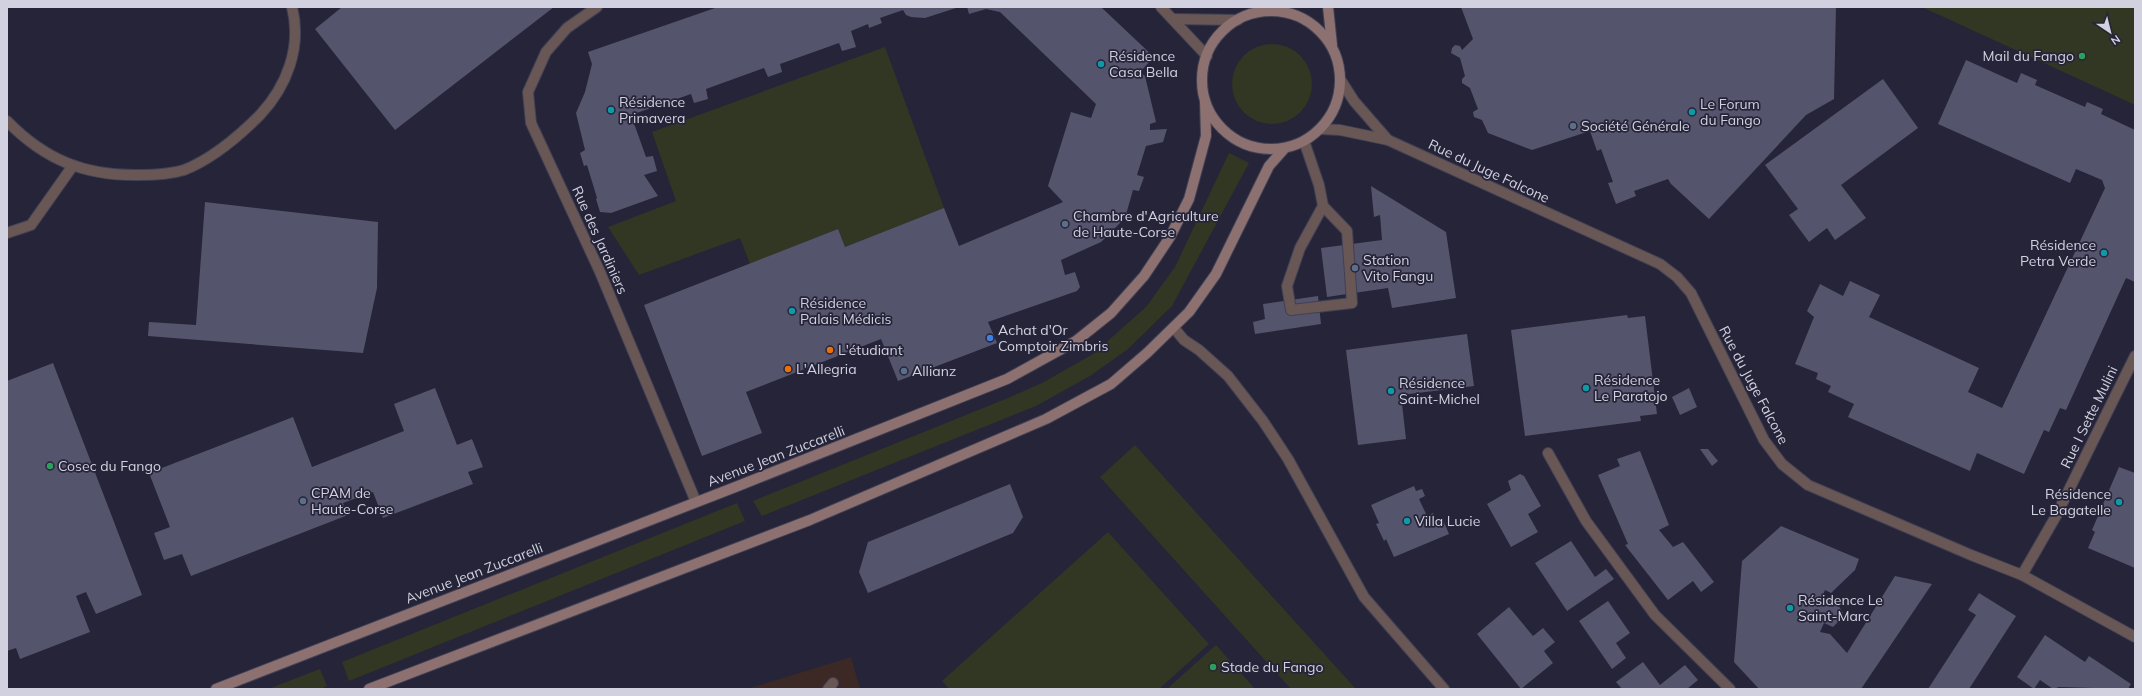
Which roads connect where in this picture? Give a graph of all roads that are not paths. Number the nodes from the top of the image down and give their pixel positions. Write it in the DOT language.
graph roads {
  1 [pos="292,7"];
  2 [pos="597,7"];
  3 [pos="1161,7"];
  4 [pos="1275,7"];
  5 [pos="1328,7"];
  6 [pos="1262,12"];
  7 [pos="1174,19"];
  8 [pos="1238,20"];
  9 [pos="1332,47"];
  10 [pos="1206,56"];
  11 [pos="1340,79"];
  12 [pos="1205,101"];
  13 [pos="7,121"];
  14 [pos="1320,129"];
  15 [pos="1388,140"];
  16 [pos="1304,141"];
  17 [pos="1286,148"];
  18 [pos="72,167"];
  19 [pos="1323,206"];
  20 [pos="7,233"];
  21 [pos="1174,328"];
  22 [pos="2135,356"];
  23 [pos="1548,453"];
  24 [pos="696,502"];
  25 [pos="2022,575"];
  26 [pos="2135,636"];
  27 [pos="216,689"];
  28 [pos="369,689"];
  29 [pos="1444,689"];
  30 [pos="1730,689"];
  1 -- 18 [label="street"];
  2 -- 24 [label="street, Rue des Jardiniers"];
  3 -- 7 [label="street"];
  4 -- 6 [label="main road"];
  5 -- 9 [label="main road"];
  6 -- 8 [label="main road"];
  6 -- 9 [label="main road"];
  7 -- 8 [label="street"];
  7 -- 10 [label="street"];
  8 -- 10 [label="main road"];
  9 -- 11 [label="main road"];
  10 -- 12 [label="main road"];
  11 -- 14 [label="main road"];
  11 -- 15 [label="street, Rue du Juge Falcone"];
  12 -- 17 [label="main road"];
  12 -- 24 [label="main road, Avenue Jean Zuccarelli"];
  13 -- 18 [label="street"];
  14 -- 15 [label="street, Rue du Juge Falcone"];
  14 -- 16 [label="main road"];
  15 -- 25 [label="street, Rue du Juge Falcone"];
  16 -- 17 [label="main road"];
  16 -- 19 [label="street"];
  17 -- 21 [label="main road"];
  18 -- 20 [label="street"];
  19 -- 19 [label="street"];
  21 -- 28 [label="main road"];
  21 -- 29 [label="street"];
  22 -- 25 [label="street, Rue I Sette Mulini"];
  23 -- 30 [label="street"];
  24 -- 27 [label="main road, Avenue Jean Zuccarelli"];
  25 -- 26 [label="street, Rue du Juge Falcone"];
}
